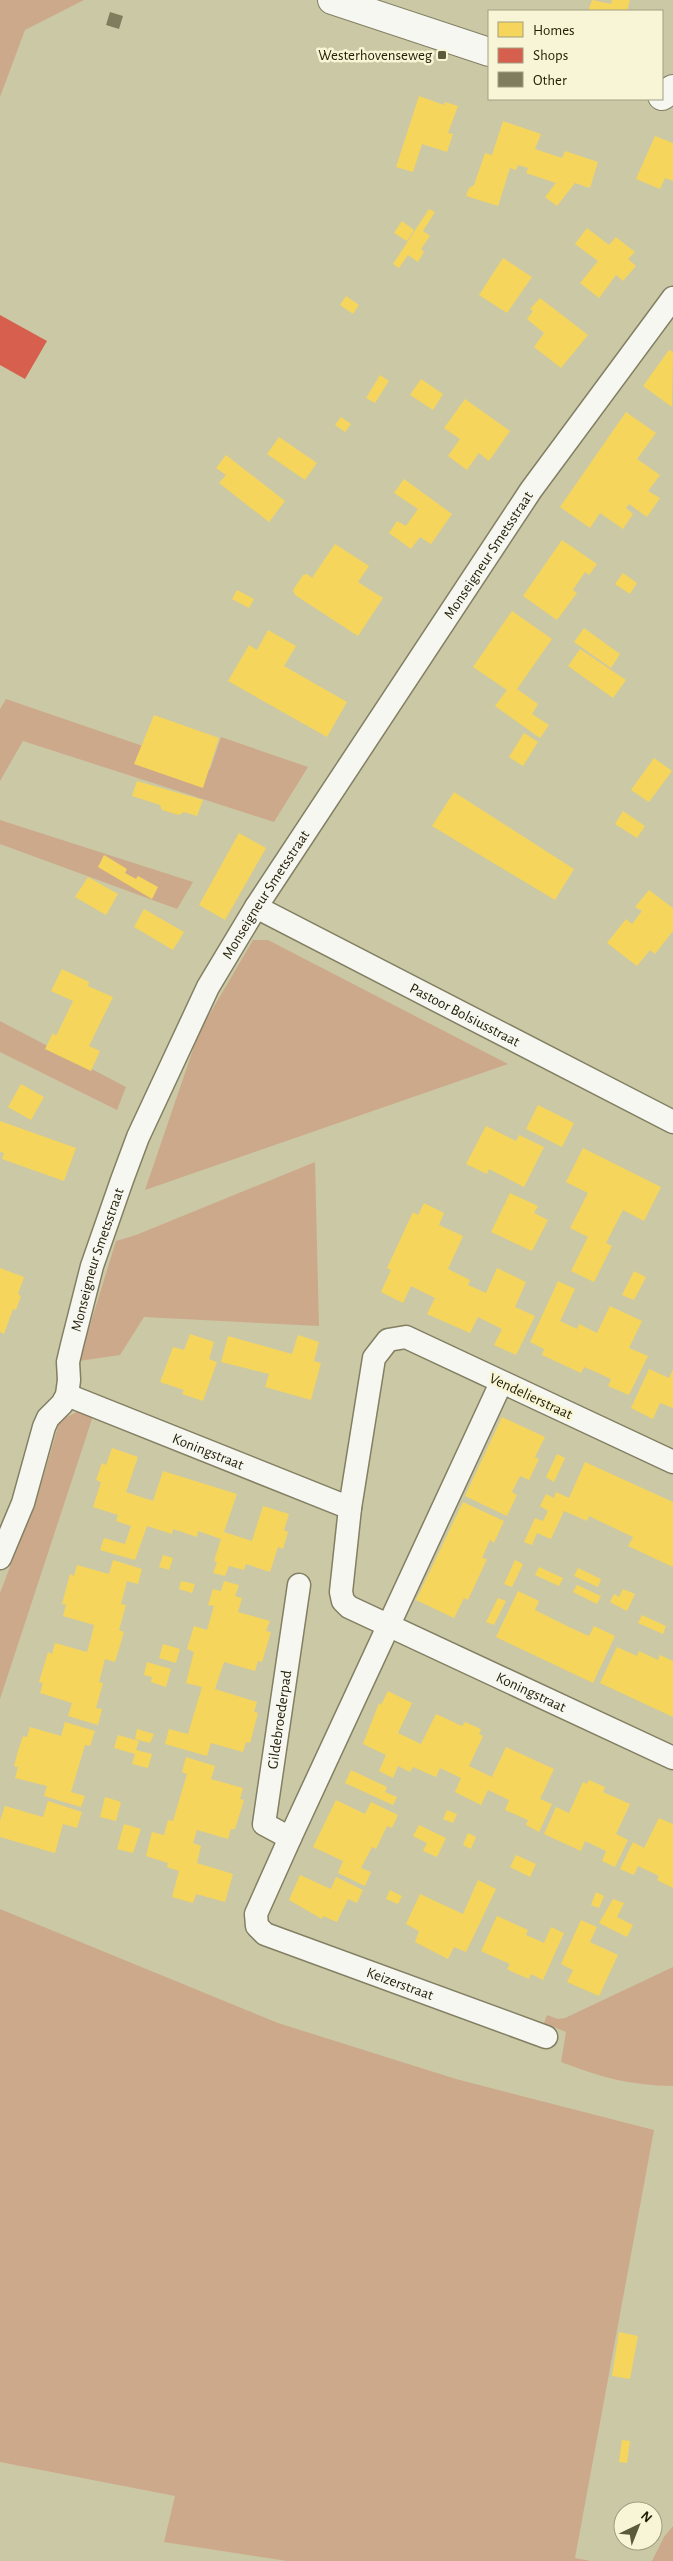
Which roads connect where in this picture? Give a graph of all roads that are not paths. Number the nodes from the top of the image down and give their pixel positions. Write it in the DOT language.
graph roads {
  1 [pos="332,0"];
  2 [pos="488,52"];
  3 [pos="673,298"];
  4 [pos="256,907"];
  5 [pos="673,1122"];
  6 [pos="388,1340"];
  7 [pos="501,1383"];
  8 [pos="67,1395"];
  9 [pos="673,1462"];
  10 [pos="350,1508"];
  11 [pos="0,1558"];
  12 [pos="299,1585"];
  13 [pos="389,1624"];
  14 [pos="673,1758"];
  15 [pos="290,1838"];
  16 [pos="546,2037"];
  1 -- 2 [label="street"];
  3 -- 4 [label="street, Monseigneur Smetsstraat"];
  4 -- 5 [label="street, Pastoor Bolsiusstraat"];
  4 -- 8 [label="street, Monseigneur Smetsstraat"];
  6 -- 7 [label="street, Vendelierstraat"];
  6 -- 10 [label="street, Koningstraat"];
  7 -- 9 [label="street, Vendelierstraat"];
  7 -- 13 [label="street"];
  8 -- 10 [label="street, Koningstraat"];
  8 -- 11 [label="street"];
  10 -- 13 [label="street, Koningstraat"];
  12 -- 15 [label="street, Gildebroederpad"];
  13 -- 14 [label="street, Koningstraat"];
  13 -- 15 [label="street"];
  15 -- 16 [label="street, Keizerstraat"];
}
